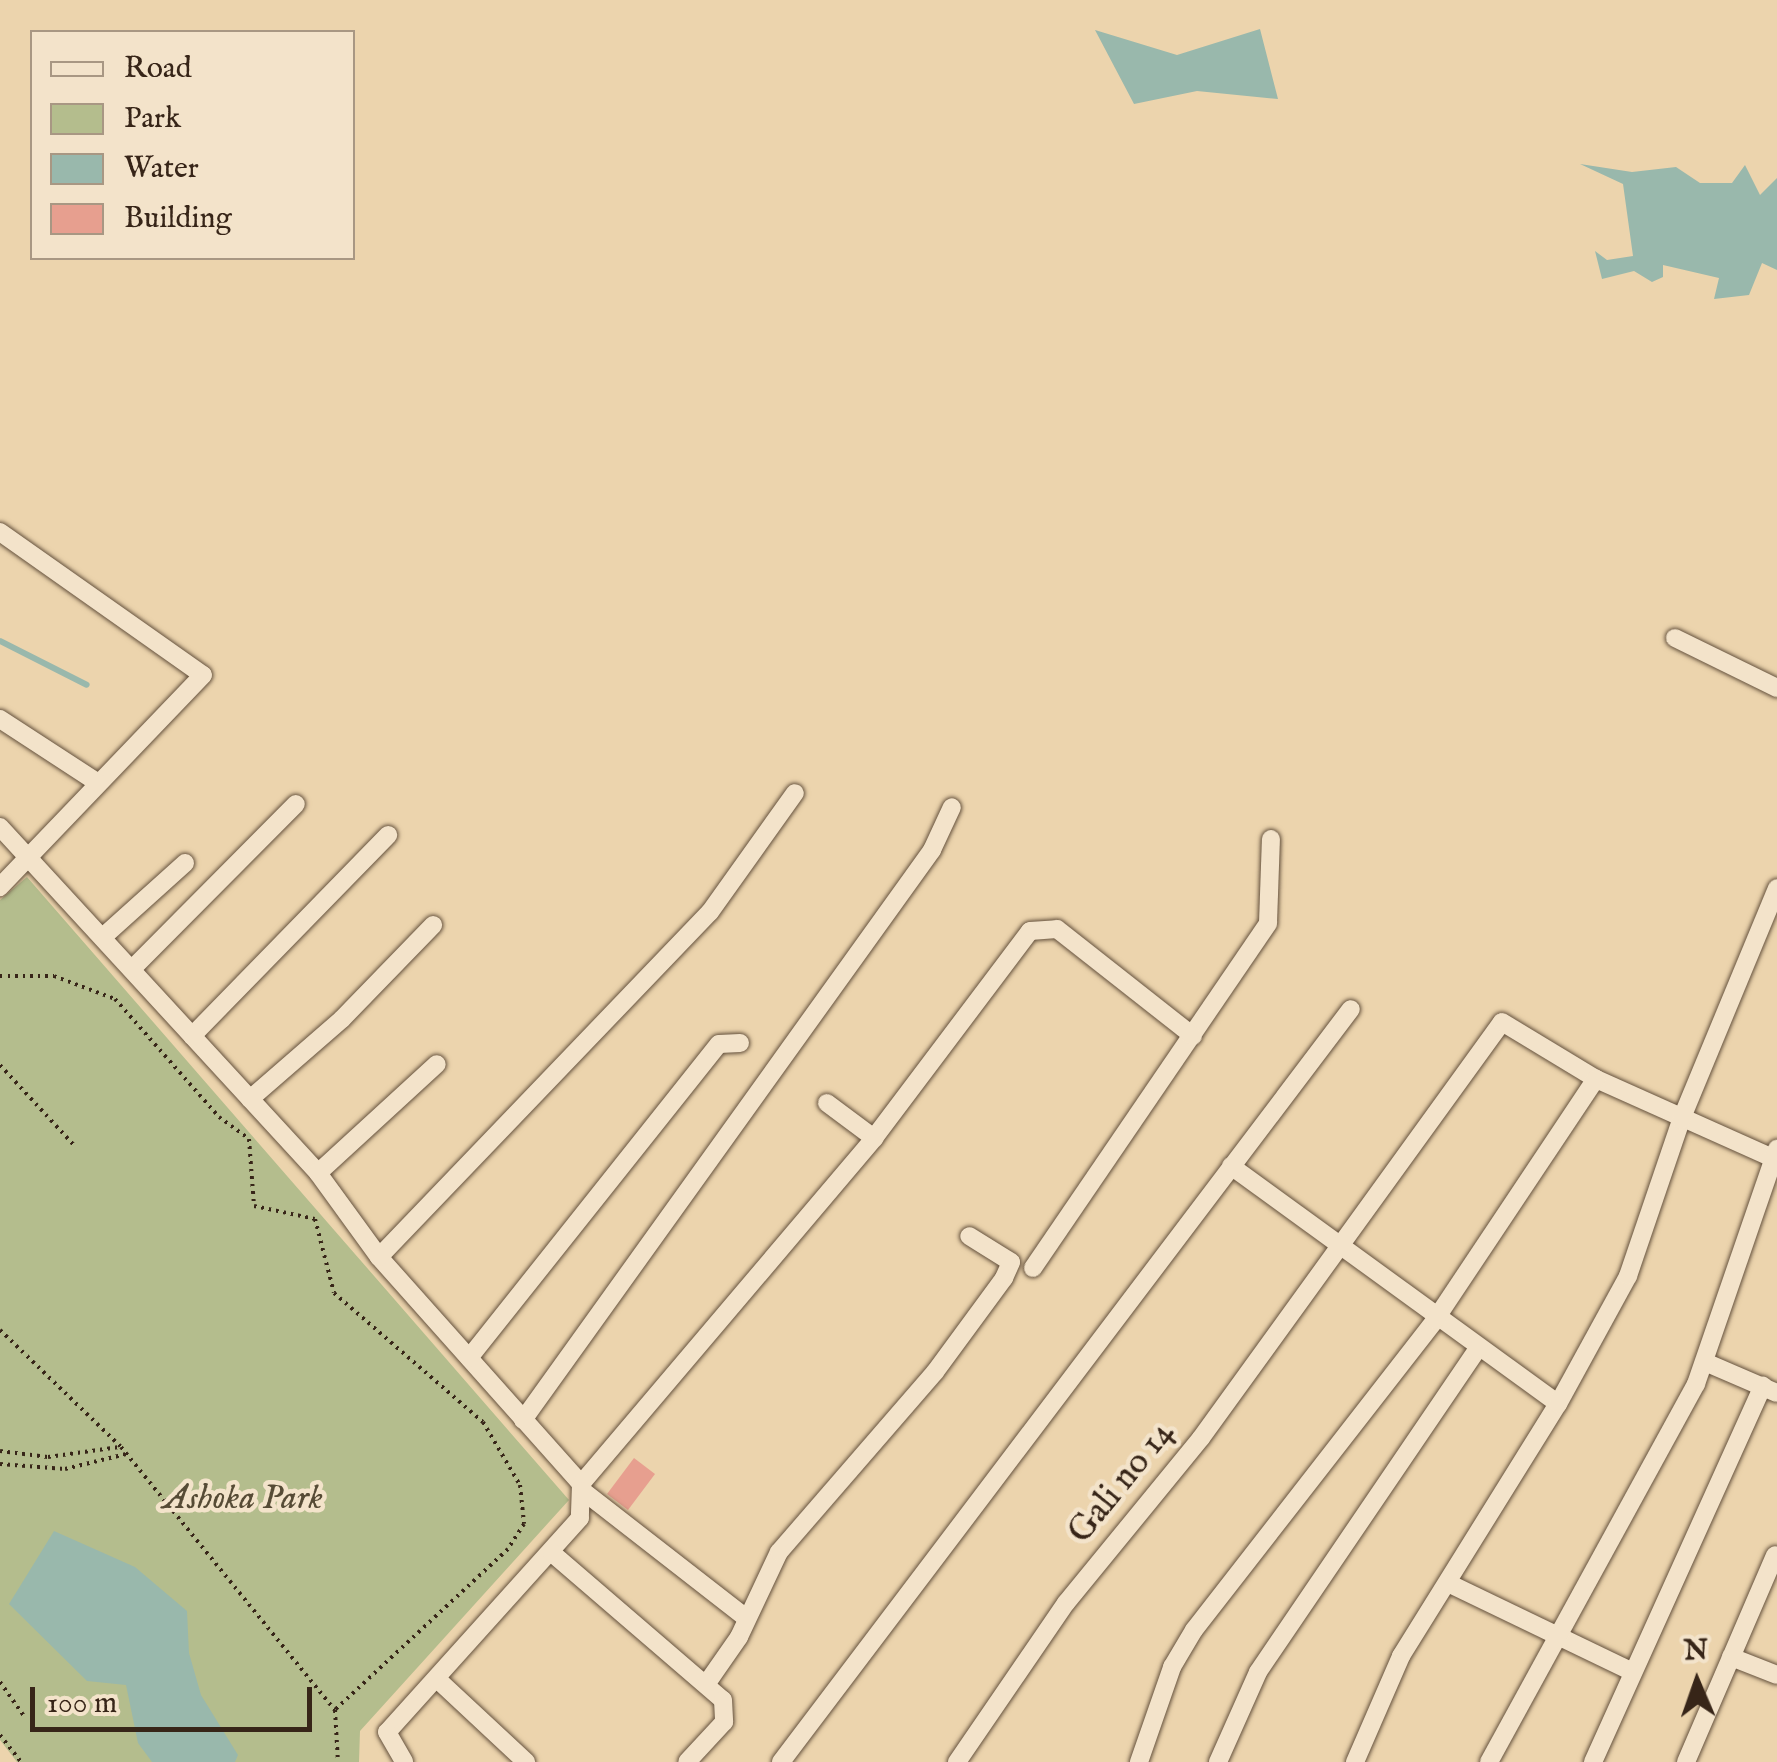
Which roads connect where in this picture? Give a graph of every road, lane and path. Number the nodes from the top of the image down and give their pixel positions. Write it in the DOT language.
graph roads {
  1 [pos="0,532"];
  2 [pos="1675,638"];
  3 [pos="1777,688"];
  4 [pos="0,719"];
  5 [pos="98,784"];
  6 [pos="795,794"];
  7 [pos="296,804"];
  8 [pos="952,807"];
  9 [pos="0,827"];
  10 [pos="388,835"];
  11 [pos="1270,838"];
  12 [pos="31,858"];
  13 [pos="185,864"];
  14 [pos="0,887"];
  15 [pos="1777,888"];
  16 [pos="433,925"];
  17 [pos="104,936"];
  18 [pos="133,968"];
  19 [pos="0,976"];
  20 [pos="1351,1009"];
  21 [pos="192,1036"];
  22 [pos="1194,1036"];
  23 [pos="740,1042"];
  24 [pos="437,1064"];
  25 [pos="0,1065"];
  26 [pos="1596,1080"];
  27 [pos="250,1099"];
  28 [pos="828,1104"];
  29 [pos="1681,1120"];
  30 [pos="874,1138"];
  31 [pos="73,1144"];
  32 [pos="1776,1156"];
  33 [pos="1231,1166"];
  34 [pos="318,1174"];
  35 [pos="969,1236"];
  36 [pos="1342,1248"];
  37 [pos="379,1258"];
  38 [pos="1033,1268"];
  39 [pos="1435,1320"];
  40 [pos="0,1330"];
  41 [pos="1479,1347"];
  42 [pos="469,1358"];
  43 [pos="1706,1362"];
  44 [pos="1770,1389"];
  45 [pos="1558,1404"];
  46 [pos="523,1420"];
  47 [pos="121,1447"];
  48 [pos="0,1451"];
  49 [pos="126,1454"];
  50 [pos="0,1464"];
  51 [pos="582,1488"];
  52 [pos="552,1553"];
  53 [pos="1775,1555"];
  54 [pos="1448,1583"];
  55 [pos="745,1617"];
  56 [pos="1561,1638"];
  57 [pos="1731,1658"];
  58 [pos="1633,1672"];
  59 [pos="1777,1675"];
  60 [pos="438,1678"];
  61 [pos="0,1682"];
  62 [pos="706,1683"];
  63 [pos="335,1710"];
  64 [pos="24,1716"];
  65 [pos="0,1735"];
  66 [pos="21,1762"];
  67 [pos="338,1762"];
  68 [pos="404,1762"];
  69 [pos="526,1762"];
  70 [pos="687,1762"];
  71 [pos="781,1762"];
  72 [pos="957,1762"];
  73 [pos="1139,1762"];
  74 [pos="1218,1762"];
  75 [pos="1355,1762"];
  76 [pos="1489,1762"];
  77 [pos="1593,1762"];
  78 [pos="1686,1762"];
  1 -- 5 [label="street"];
  2 -- 3 [label="street"];
  4 -- 5 [label="street"];
  5 -- 12 [label="street"];
  6 -- 37 [label="street"];
  7 -- 18 [label="street"];
  8 -- 46 [label="street"];
  9 -- 12 [label="street"];
  10 -- 21 [label="street"];
  11 -- 22 [label="street"];
  12 -- 14 [label="street"];
  12 -- 17 [label="street"];
  13 -- 17 [label="street"];
  15 -- 29 [label="street"];
  16 -- 27 [label="street"];
  17 -- 18 [label="street"];
  18 -- 21 [label="street"];
  19 -- 63 [label="path"];
  20 -- 33 [label="street"];
  21 -- 27 [label="street"];
  22 -- 30 [label="street"];
  22 -- 38 [label="street"];
  23 -- 42 [label="street"];
  24 -- 34 [label="street"];
  25 -- 31 [label="path"];
  26 -- 29 [label="street"];
  26 -- 36 [label="street, Gali no 14"];
  26 -- 39 [label="street"];
  27 -- 34 [label="street"];
  28 -- 30 [label="street"];
  29 -- 32 [label="street"];
  29 -- 45 [label="street"];
  30 -- 51 [label="street"];
  32 -- 43 [label="street"];
  33 -- 36 [label="street"];
  33 -- 71 [label="street"];
  34 -- 37 [label="street"];
  35 -- 55 [label="street"];
  36 -- 39 [label="street"];
  36 -- 72 [label="street, Gali no 14"];
  37 -- 42 [label="street"];
  39 -- 41 [label="street"];
  39 -- 73 [label="street"];
  40 -- 47 [label="path"];
  41 -- 45 [label="street"];
  41 -- 74 [label="street"];
  42 -- 46 [label="street"];
  43 -- 44 [label="street"];
  43 -- 56 [label="street"];
  44 -- 58 [label="street"];
  45 -- 54 [label="street"];
  46 -- 51 [label="street"];
  47 -- 48 [label="path"];
  47 -- 49 [label="path"];
  49 -- 50 [label="path"];
  49 -- 63 [label="path"];
  51 -- 52 [label="street"];
  51 -- 55 [label="street"];
  52 -- 60 [label="street"];
  52 -- 62 [label="street"];
  53 -- 57 [label="street"];
  54 -- 56 [label="street"];
  54 -- 75 [label="street"];
  55 -- 62 [label="street"];
  56 -- 58 [label="street"];
  56 -- 76 [label="street"];
  57 -- 59 [label="street"];
  57 -- 78 [label="street"];
  58 -- 77 [label="street"];
  60 -- 68 [label="street"];
  60 -- 69 [label="street"];
  61 -- 64 [label="path"];
  62 -- 70 [label="street"];
  63 -- 67 [label="path"];
  65 -- 66 [label="path"];
}
